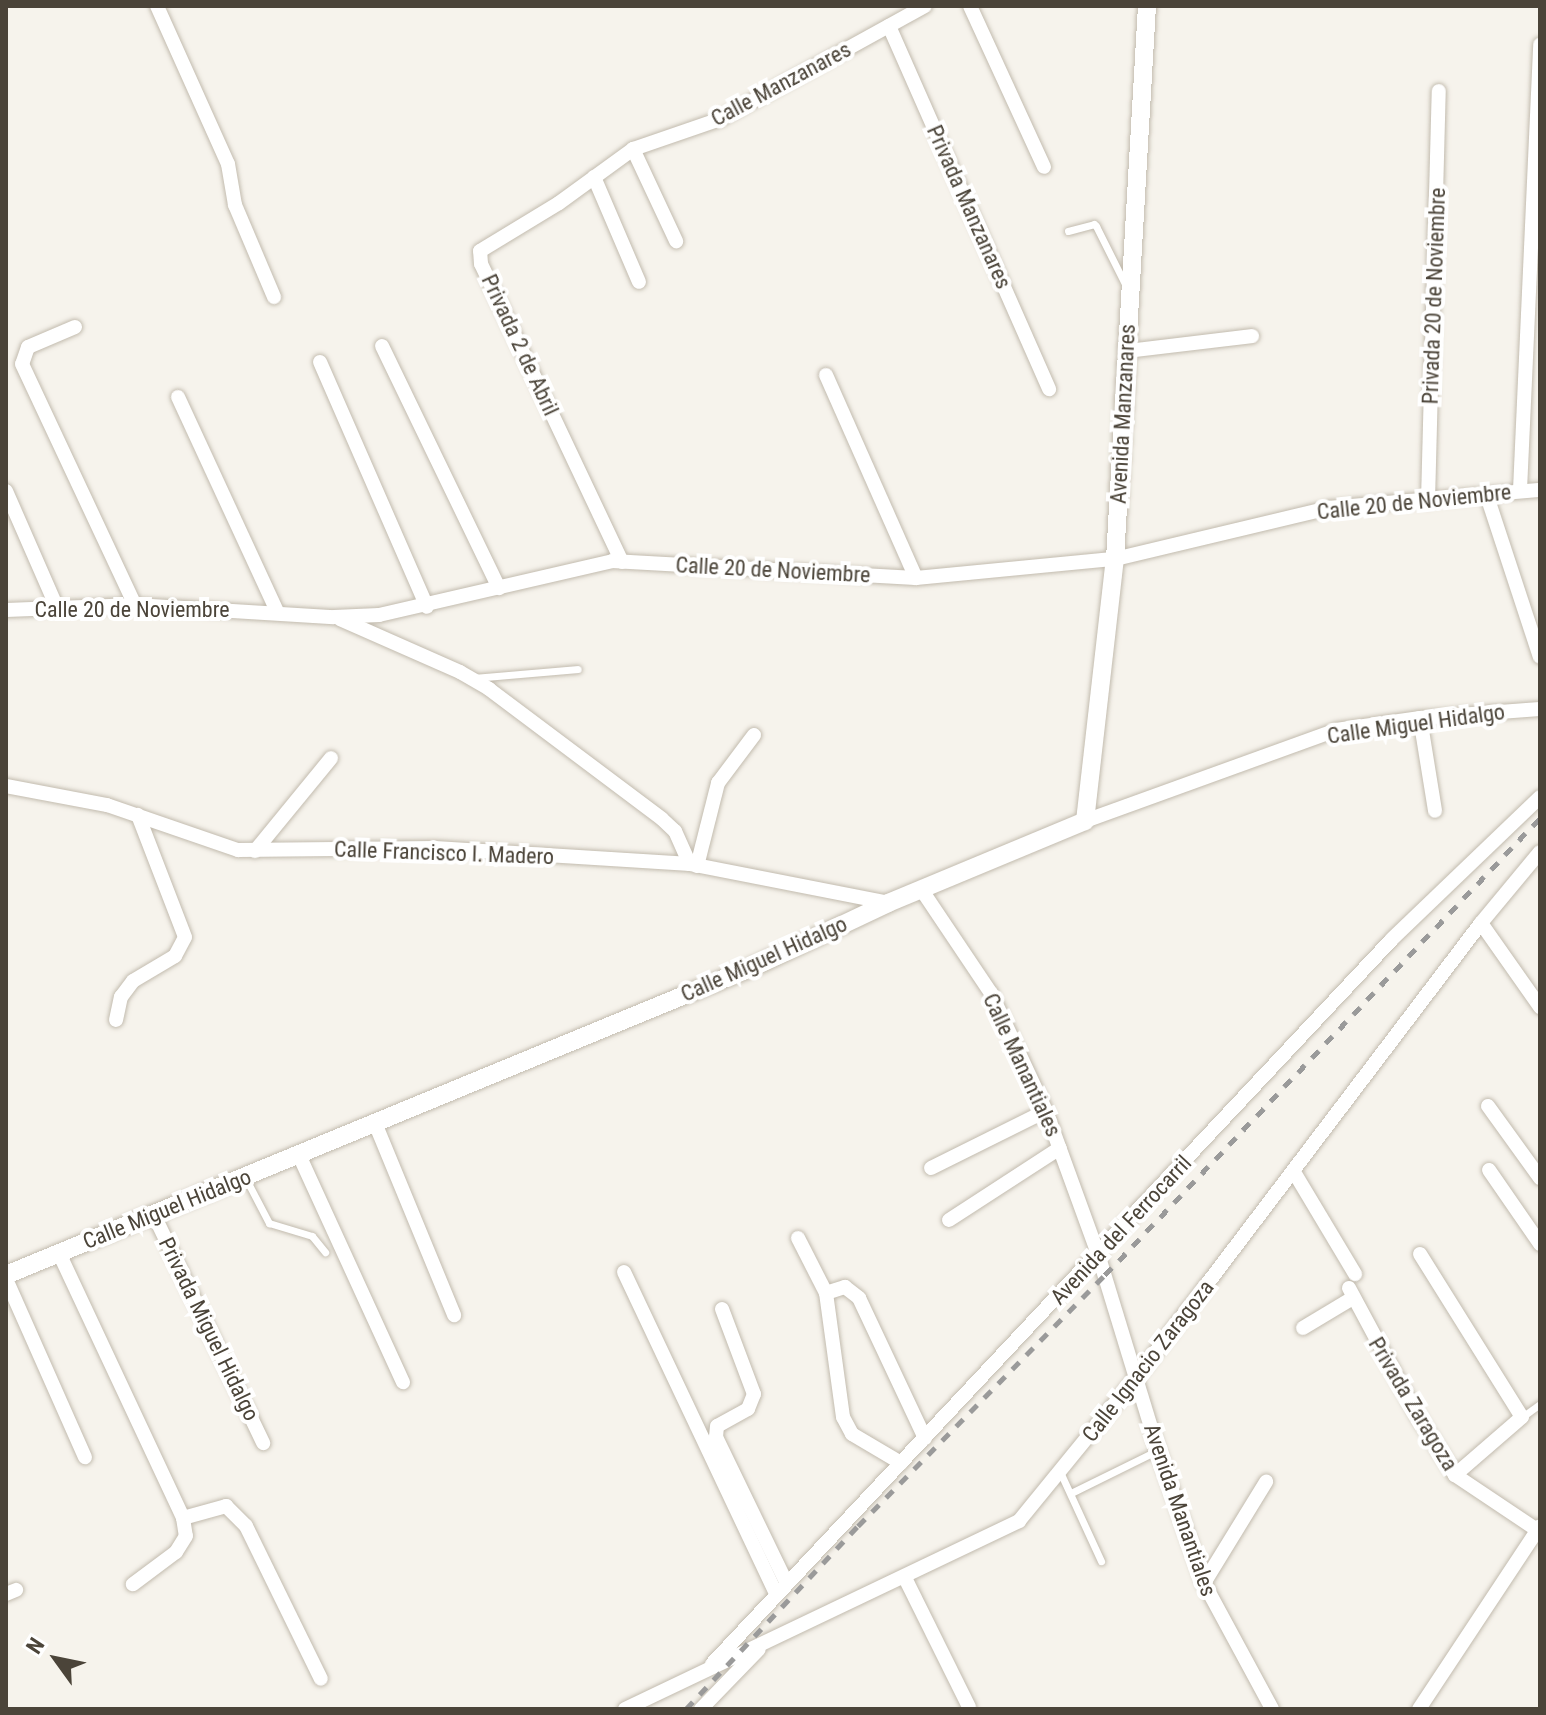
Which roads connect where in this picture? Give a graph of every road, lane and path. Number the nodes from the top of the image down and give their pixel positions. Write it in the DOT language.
graph roads {
  1 [pos="157,6"];
  2 [pos="925,6"];
  3 [pos="970,6"];
  4 [pos="1147,6"];
  5 [pos="889,26"];
  6 [pos="1540,44"];
  7 [pos="1439,91"];
  8 [pos="633,149"];
  9 [pos="1044,167"];
  10 [pos="594,177"];
  11 [pos="1068,231"];
  12 [pos="676,241"];
  13 [pos="639,282"];
  14 [pos="1131,293"];
  15 [pos="274,297"];
  16 [pos="75,327"];
  17 [pos="1252,336"];
  18 [pos="382,346"];
  19 [pos="1127,351"];
  20 [pos="320,362"];
  21 [pos="826,375"];
  22 [pos="1049,389"];
  23 [pos="178,397"];
  24 [pos="1520,490"];
  25 [pos="1540,490"];
  26 [pos="6,491"];
  27 [pos="1487,496"];
  28 [pos="1428,501"];
  29 [pos="1115,559"];
  30 [pos="622,562"];
  31 [pos="916,578"];
  32 [pos="499,588"];
  33 [pos="135,605"];
  34 [pos="427,607"];
  35 [pos="57,608"];
  36 [pos="6,610"];
  37 [pos="277,611"];
  38 [pos="334,617"];
  39 [pos="1540,657"];
  40 [pos="578,669"];
  41 [pos="472,678"];
  42 [pos="1540,709"];
  43 [pos="1420,718"];
  44 [pos="754,735"];
  45 [pos="331,758"];
  46 [pos="6,786"];
  47 [pos="1540,797"];
  48 [pos="1435,811"];
  49 [pos="138,815"];
  50 [pos="1085,821"];
  51 [pos="255,851"];
  52 [pos="1540,852"];
  53 [pos="693,865"];
  54 [pos="921,889"];
  55 [pos="888,903"];
  56 [pos="1481,923"];
  57 [pos="1540,1007"];
  58 [pos="116,1020"];
  59 [pos="1488,1106"];
  60 [pos="1046,1111"];
  61 [pos="375,1123"];
  62 [pos="1060,1148"];
  63 [pos="299,1155"];
  64 [pos="931,1168"];
  65 [pos="1489,1170"];
  66 [pos="1294,1172"];
  67 [pos="245,1177"];
  68 [pos="1540,1178"];
  69 [pos="154,1215"];
  70 [pos="949,1220"];
  71 [pos="798,1238"];
  72 [pos="1540,1244"];
  73 [pos="325,1252"];
  74 [pos="59,1253"];
  75 [pos="1098,1254"];
  76 [pos="1420,1254"];
  77 [pos="624,1272"];
  78 [pos="6,1277"];
  79 [pos="1352,1287"];
  80 [pos="826,1293"];
  81 [pos="722,1309"];
  82 [pos="454,1315"];
  83 [pos="1303,1328"];
  84 [pos="1135,1379"];
  85 [pos="403,1382"];
  86 [pos="1540,1404"];
  87 [pos="1522,1417"];
  88 [pos="925,1438"];
  89 [pos="263,1443"];
  90 [pos="1158,1450"];
  91 [pos="85,1457"];
  92 [pos="901,1463"];
  93 [pos="1061,1474"];
  94 [pos="1455,1475"];
  95 [pos="1266,1482"];
  96 [pos="1071,1493"];
  97 [pos="183,1518"];
  98 [pos="1539,1529"];
  99 [pos="1101,1561"];
  100 [pos="905,1578"];
  101 [pos="1204,1583"];
  102 [pos="133,1584"];
  103 [pos="782,1589"];
  104 [pos="765,1643"];
  105 [pos="707,1669"];
  106 [pos="321,1679"];
  107 [pos="969,1707"];
  108 [pos="625,1709"];
  109 [pos="701,1709"];
  110 [pos="1272,1709"];
  111 [pos="1419,1709"];
  1 -- 15 [label="street"];
  2 -- 5 [label="street, Calle Manzanares"];
  3 -- 9 [label="street"];
  4 -- 14 [label="street, Avenida Manzanares"];
  5 -- 8 [label="street, Calle Manzanares"];
  5 -- 22 [label="street, Privada Manzanares"];
  6 -- 24 [label="street"];
  7 -- 28 [label="street, Privada 20 de Noviembre"];
  8 -- 10 [label="street, Privada 2 de Abril"];
  8 -- 12 [label="street"];
  10 -- 13 [label="street"];
  10 -- 30 [label="street, Privada 2 de Abril"];
  11 -- 14 [label="lane"];
  14 -- 19 [label="street, Avenida Manzanares"];
  16 -- 33 [label="street"];
  17 -- 19 [label="street"];
  18 -- 32 [label="street"];
  19 -- 29 [label="street, Avenida Manzanares"];
  20 -- 34 [label="street"];
  21 -- 31 [label="street"];
  23 -- 37 [label="street"];
  24 -- 25 [label="street, Calle 20 de Noviembre"];
  24 -- 27 [label="street, Calle 20 de Noviembre"];
  26 -- 35 [label="street"];
  27 -- 28 [label="street, Calle 20 de Noviembre"];
  27 -- 39 [label="street"];
  28 -- 29 [label="street, Calle 20 de Noviembre"];
  29 -- 31 [label="street, Calle 20 de Noviembre"];
  29 -- 50 [label="street, Avenida Manzanares"];
  30 -- 31 [label="street, Calle 20 de Noviembre"];
  30 -- 32 [label="street, Calle 20 de Noviembre"];
  32 -- 34 [label="street, Calle 20 de Noviembre"];
  33 -- 35 [label="street, Calle 20 de Noviembre"];
  33 -- 37 [label="street, Calle 20 de Noviembre"];
  34 -- 38 [label="street, Calle 20 de Noviembre"];
  35 -- 36 [label="street, Calle 20 de Noviembre"];
  37 -- 38 [label="street, Calle 20 de Noviembre"];
  38 -- 41 [label="street"];
  40 -- 41 [label="lane"];
  41 -- 53 [label="street"];
  42 -- 43 [label="street, Calle Miguel Hidalgo"];
  43 -- 48 [label="street"];
  43 -- 50 [label="street, Calle Miguel Hidalgo"];
  44 -- 53 [label="street"];
  45 -- 51 [label="street"];
  46 -- 49 [label="street, Calle Francisco I. Madero"];
  47 -- 75 [label="street, Avenida del Ferrocarril"];
  49 -- 51 [label="street, Calle Francisco I. Madero"];
  49 -- 58 [label="street"];
  50 -- 54 [label="street, Calle Miguel Hidalgo"];
  51 -- 53 [label="street, Calle Francisco I. Madero"];
  52 -- 56 [label="street, Calle Ignacio Zaragoza"];
  53 -- 55 [label="street, Calle Francisco I. Madero"];
  54 -- 55 [label="street, Calle Miguel Hidalgo"];
  54 -- 60 [label="street, Calle Manantiales"];
  55 -- 61 [label="street, Calle Miguel Hidalgo"];
  56 -- 57 [label="street"];
  56 -- 66 [label="street, Calle Ignacio Zaragoza"];
  59 -- 68 [label="street"];
  60 -- 62 [label="street, Calle Manantiales"];
  60 -- 64 [label="street"];
  61 -- 63 [label="street, Calle Miguel Hidalgo"];
  61 -- 82 [label="street"];
  62 -- 70 [label="street"];
  62 -- 75 [label="street, Calle Manantiales"];
  63 -- 67 [label="street, Calle Miguel Hidalgo"];
  63 -- 85 [label="street"];
  65 -- 72 [label="street"];
  66 -- 79 [label="street, Privada Zaragoza"];
  66 -- 84 [label="street, Calle Ignacio Zaragoza"];
  67 -- 69 [label="street, Calle Miguel Hidalgo"];
  67 -- 73 [label="lane"];
  69 -- 74 [label="street, Calle Miguel Hidalgo"];
  69 -- 89 [label="street, Privada Miguel Hidalgo"];
  71 -- 80 [label="street"];
  74 -- 78 [label="street, Calle Miguel Hidalgo"];
  74 -- 97 [label="street"];
  75 -- 84 [label="street, Avenida Manantiales"];
  75 -- 88 [label="street, Avenida del Ferrocarril"];
  76 -- 87 [label="street"];
  77 -- 103 [label="street"];
  78 -- 91 [label="street"];
  79 -- 83 [label="street"];
  79 -- 94 [label="street, Privada Zaragoza"];
  80 -- 88 [label="street"];
  80 -- 92 [label="street"];
  81 -- 103 [label="street"];
  84 -- 90 [label="street, Avenida Manantiales"];
  84 -- 93 [label="street, Calle Ignacio Zaragoza"];
  86 -- 87 [label="lane"];
  87 -- 94 [label="street"];
  88 -- 92 [label="street, Avenida del Ferrocarril"];
  90 -- 96 [label="lane"];
  90 -- 101 [label="street, Avenida Manantiales"];
  92 -- 103 [label="street, Avenida del Ferrocarril"];
  93 -- 96 [label="lane"];
  93 -- 100 [label="street, Calle Ignacio Zaragoza"];
  94 -- 98 [label="street, Privada Zaragoza"];
  95 -- 101 [label="street"];
  96 -- 99 [label="lane"];
  97 -- 102 [label="street"];
  97 -- 106 [label="street"];
  98 -- 111 [label="street"];
  100 -- 104 [label="street, Calle Ignacio Zaragoza"];
  100 -- 107 [label="street"];
  101 -- 110 [label="street, Avenida Manantiales"];
  103 -- 105 [label="street, Avenida del Ferrocarril"];
  104 -- 105 [label="street, Calle Ignacio Zaragoza"];
  104 -- 109 [label="street"];
  105 -- 108 [label="street, Calle Ignacio Zaragoza"];
}
